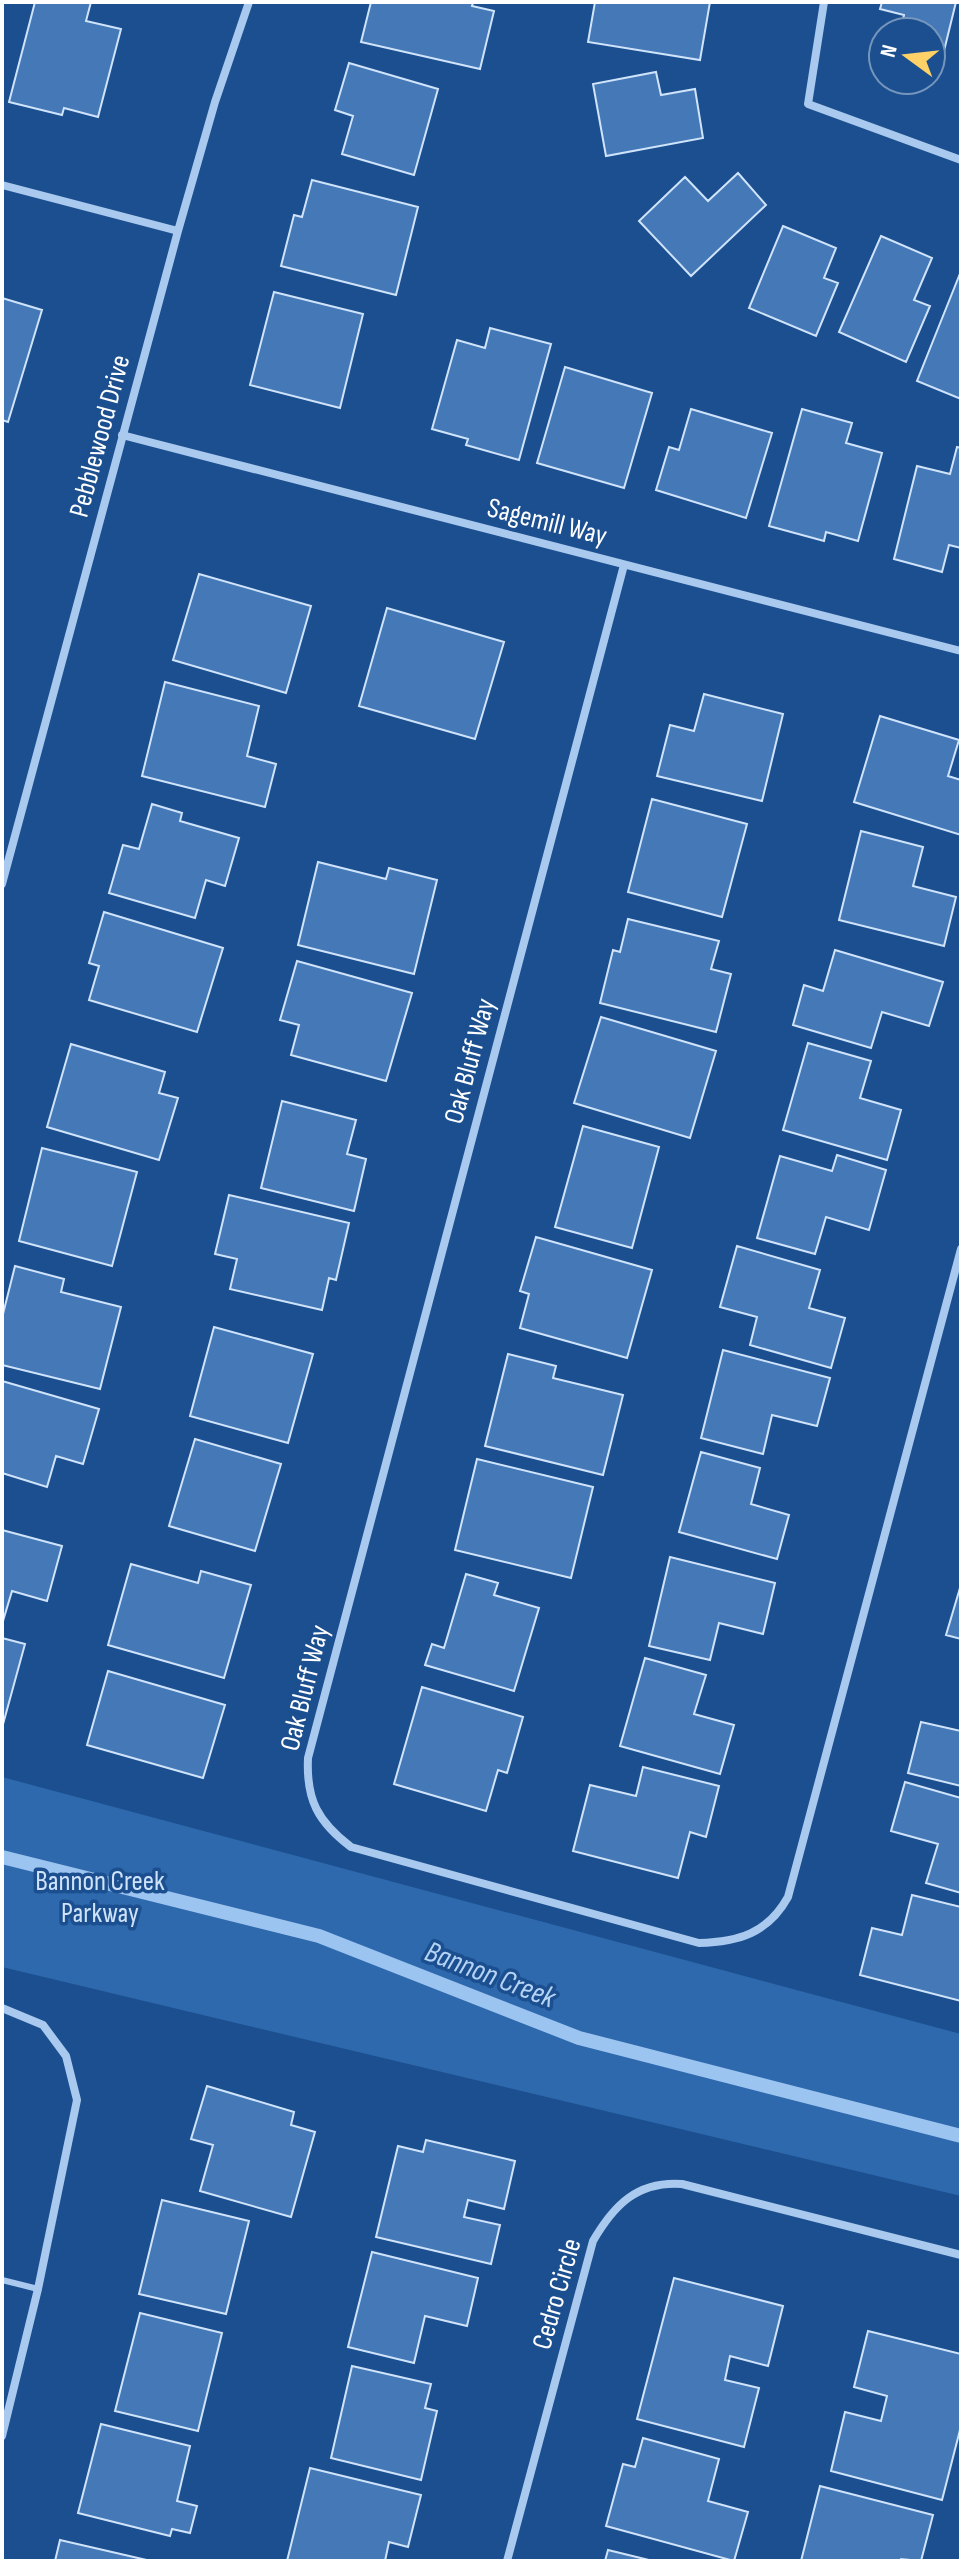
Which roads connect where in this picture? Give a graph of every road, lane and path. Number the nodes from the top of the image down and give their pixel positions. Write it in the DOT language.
graph roads {
  1 [pos="249,2"];
  2 [pos="824,2"];
  3 [pos="961,160"];
  4 [pos="2,185"];
  5 [pos="178,231"];
  6 [pos="122,435"];
  7 [pos="624,565"];
  8 [pos="961,651"];
  9 [pos="2,884"];
  10 [pos="961,1249"];
  11 [pos="2,2008"];
  12 [pos="961,2255"];
  13 [pos="2,2280"];
  14 [pos="38,2289"];
  15 [pos="2,2436"];
  16 [pos="507,2561"];
  1 -- 5 [label="street, Pebblewood Drive"];
  2 -- 3 [label="street"];
  4 -- 5 [label="street"];
  5 -- 6 [label="street, Pebblewood Drive"];
  6 -- 7 [label="street, Sagemill Way"];
  6 -- 9 [label="street, Pebblewood Drive"];
  7 -- 8 [label="street, Sagemill Way"];
  7 -- 10 [label="street, Oak Bluff Way"];
  11 -- 14 [label="street"];
  12 -- 16 [label="street, Cedro Circle"];
  13 -- 14 [label="lane"];
  14 -- 15 [label="street"];
}
